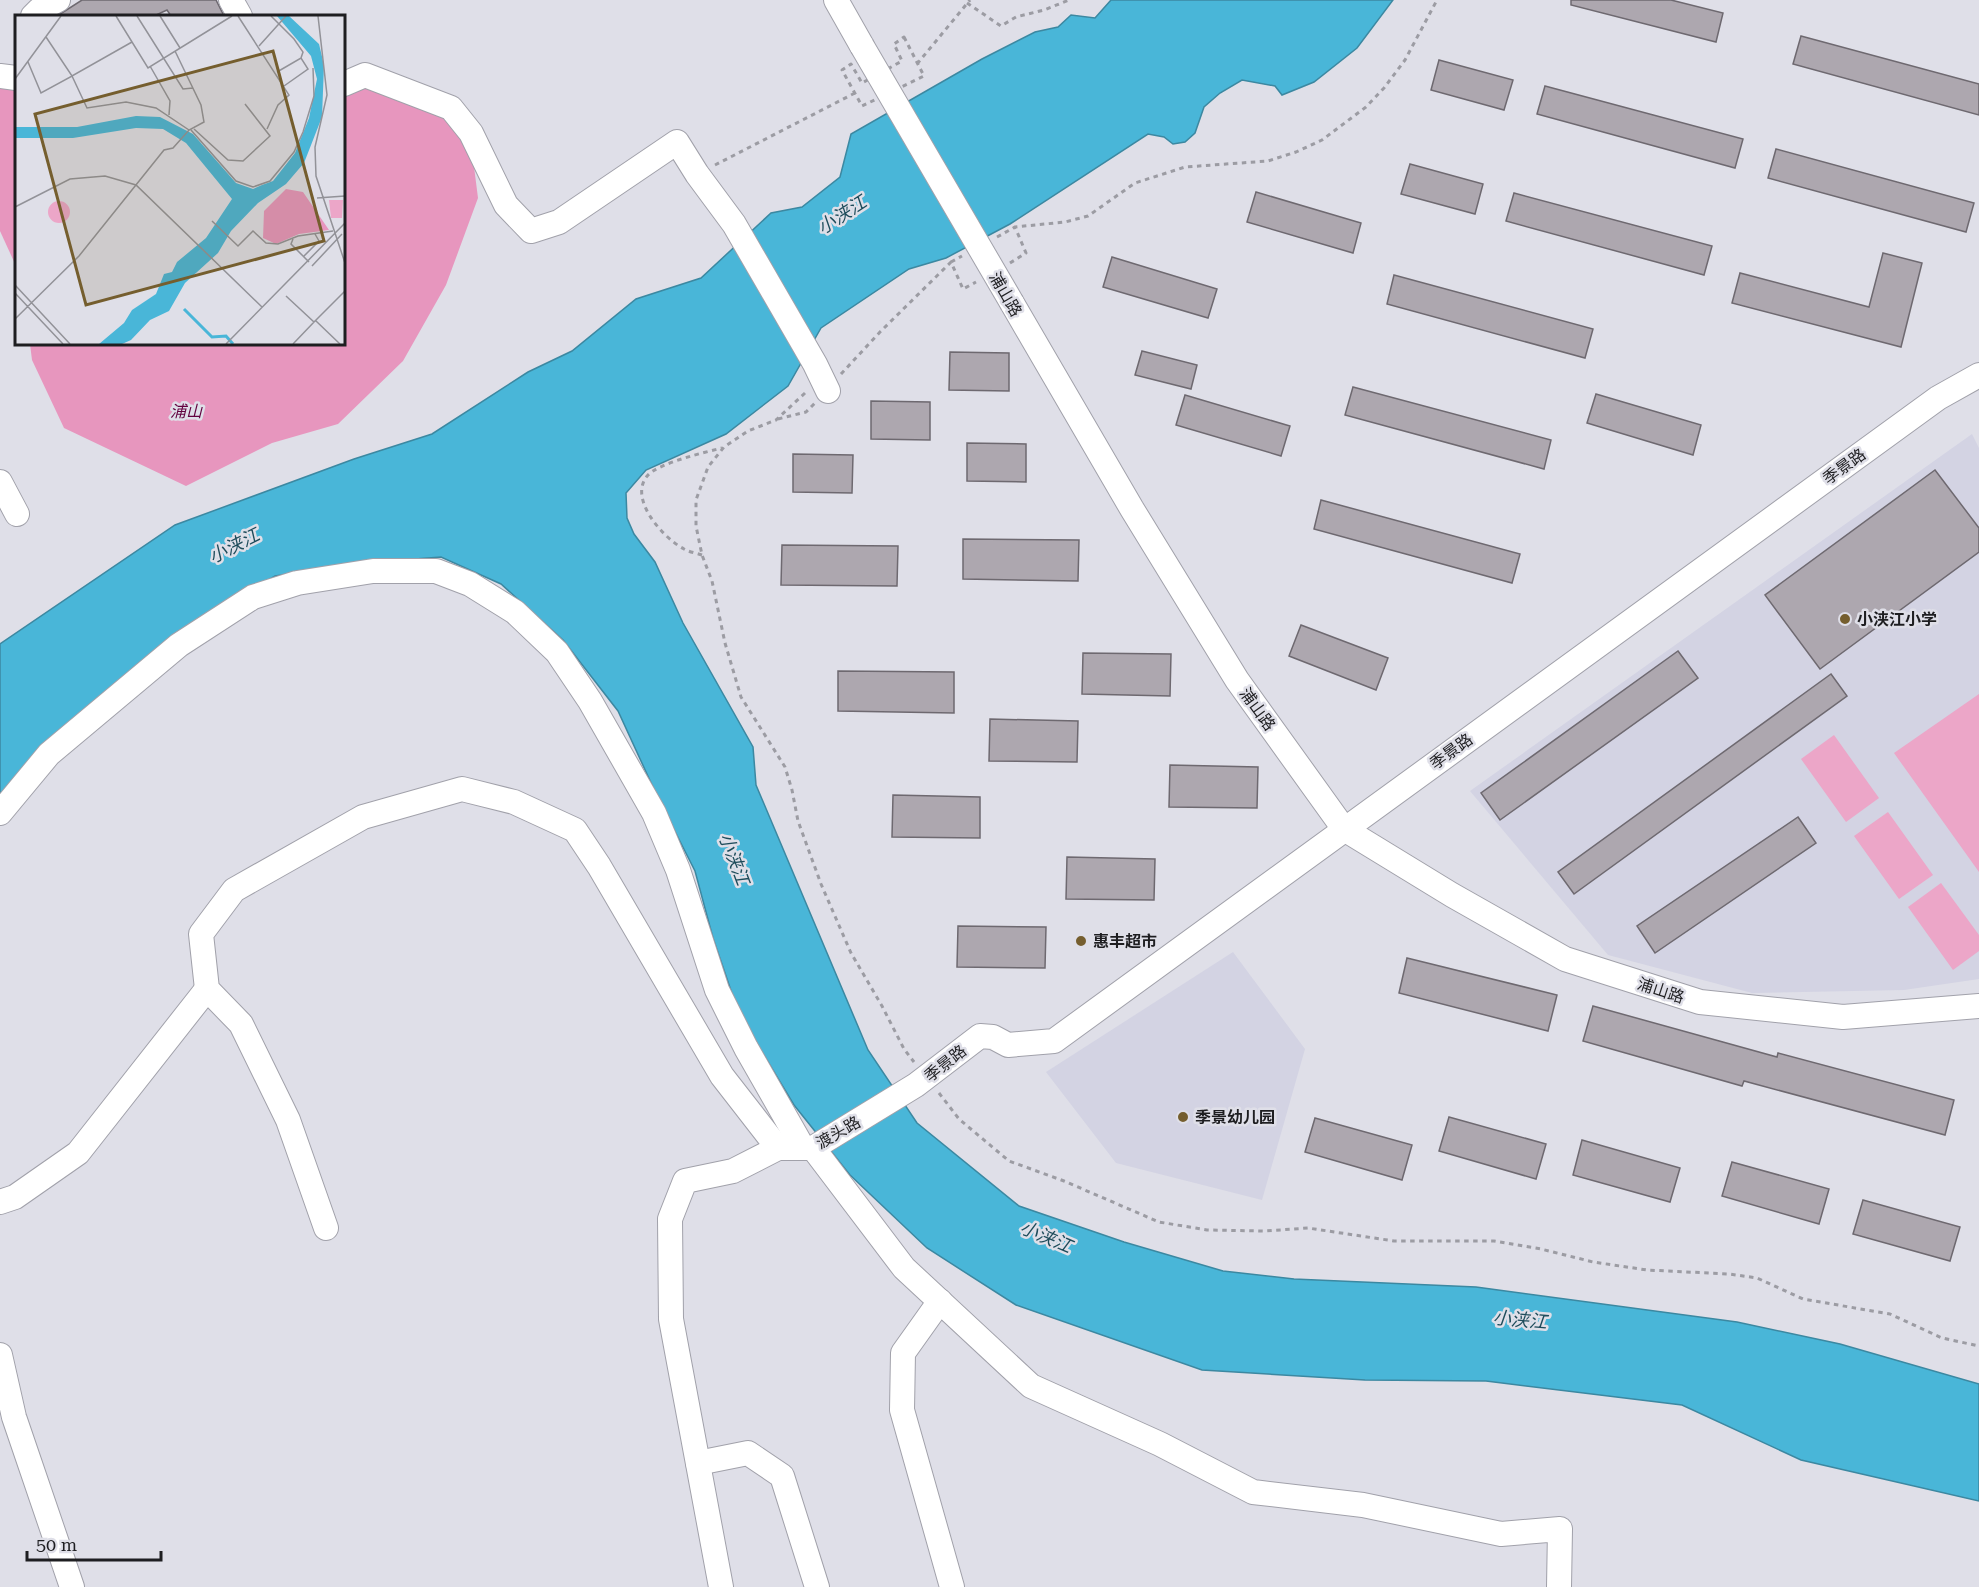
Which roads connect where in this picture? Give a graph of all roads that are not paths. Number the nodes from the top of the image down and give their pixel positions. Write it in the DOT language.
graph roads {
  1 [pos="58,0"];
  2 [pos="231,0"];
  3 [pos="836,0"];
  4 [pos="34,15"];
  5 [pos="239,15"];
  6 [pos="0,76"];
  7 [pos="15,78"];
  8 [pos="345,84"];
  9 [pos="1979,375"];
  10 [pos="822,377"];
  11 [pos="0,482"];
  12 [pos="17,514"];
  13 [pos="0,813"];
  14 [pos="1344,829"];
  15 [pos="207,989"];
  16 [pos="1979,1006"];
  17 [pos="921,1081"];
  18 [pos="778,1148"];
  19 [pos="808,1148"];
  20 [pos="0,1202"];
  21 [pos="326,1228"];
  22 [pos="940,1302"];
  23 [pos="0,1355"];
  24 [pos="7,1419"];
  25 [pos="698,1463"];
  26 [pos="72,1587"];
  27 [pos="721,1587"];
  28 [pos="817,1587"];
  29 [pos="952,1587"];
  30 [pos="1559,1587"];
  1 -- 4 [label="street"];
  2 -- 5 [label="street"];
  3 -- 14 [label="street, 浦山路, bridge"];
  6 -- 7 [label="street"];
  8 -- 10 [label="street"];
  9 -- 14 [label="street, 季景路"];
  11 -- 12 [label="street"];
  13 -- 19 [label="street"];
  14 -- 16 [label="street, 浦山路"];
  14 -- 17 [label="street, 季景路"];
  15 -- 18 [label="street"];
  15 -- 20 [label="street"];
  15 -- 21 [label="street"];
  17 -- 19 [label="street, 渡头路"];
  18 -- 19 [label="street, 渡头路"];
  18 -- 25 [label="street, 渡头路"];
  19 -- 22 [label="street"];
  22 -- 29 [label="street"];
  22 -- 30 [label="street"];
  23 -- 24 [label="street"];
  24 -- 26 [label="street"];
  25 -- 27 [label="street"];
  25 -- 28 [label="street"];
}
